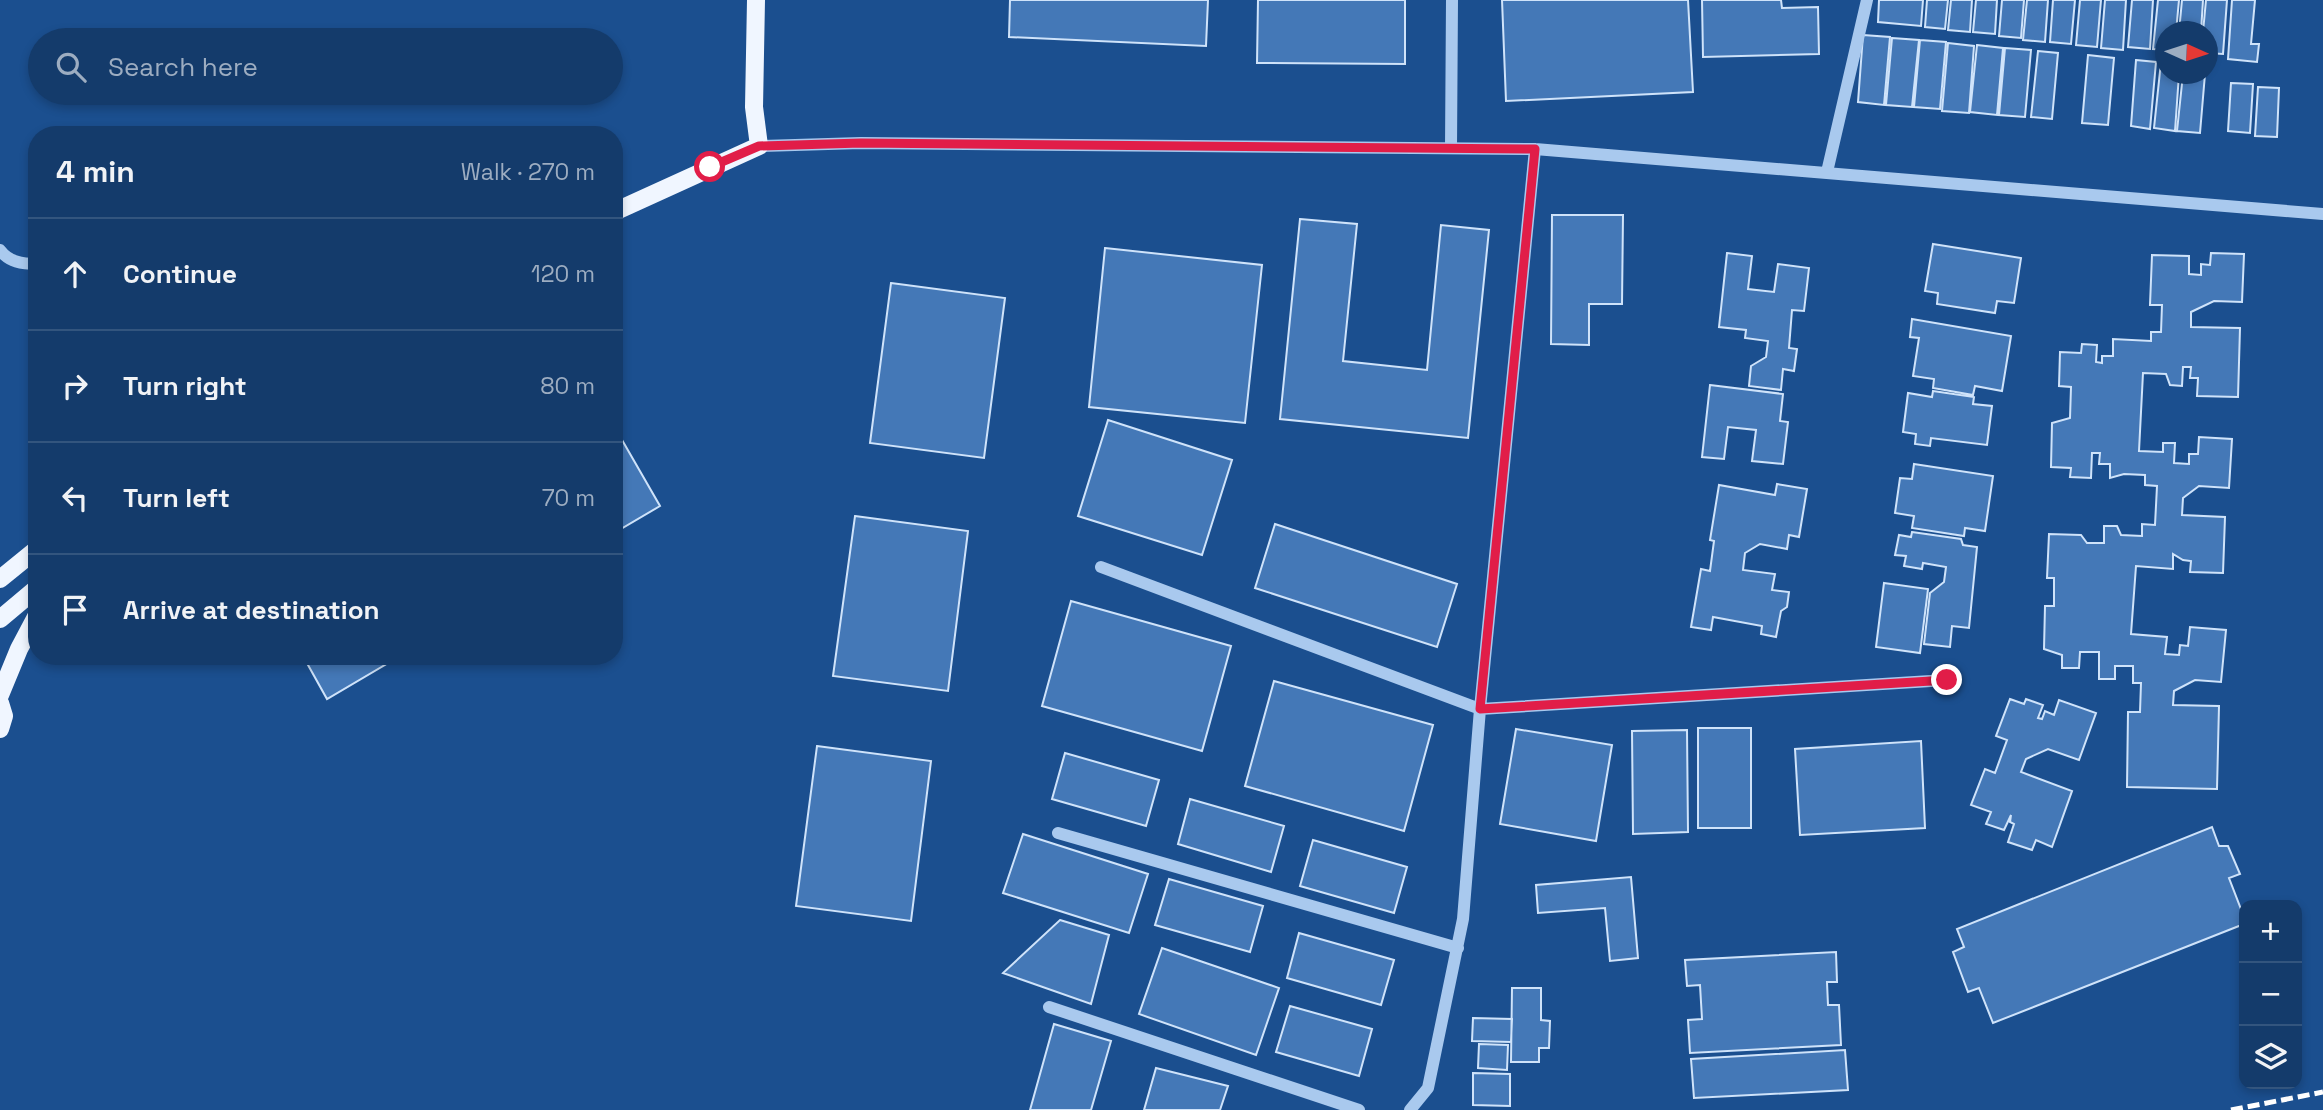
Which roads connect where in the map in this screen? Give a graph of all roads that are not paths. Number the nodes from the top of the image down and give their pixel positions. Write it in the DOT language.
graph roads {
  1 [pos="757,0"];
  2 [pos="1452,0"];
  3 [pos="1867,0"];
  4 [pos="759,146"];
  5 [pos="1451,148"];
  6 [pos="1535,149"];
  7 [pos="1827,172"];
  8 [pos="623,208"];
  9 [pos="2323,214"];
  10 [pos="0,250"];
  11 [pos="28,264"];
  12 [pos="28,556"];
  13 [pos="1101,567"];
  14 [pos="0,579"];
  15 [pos="28,596"];
  16 [pos="0,619"];
  17 [pos="28,632"];
  18 [pos="1947,680"];
  19 [pos="0,695"];
  20 [pos="0,703"];
  21 [pos="1480,709"];
  22 [pos="0,729"];
  23 [pos="1058,833"];
  24 [pos="1458,948"];
  25 [pos="1049,1007"];
  26 [pos="1359,1110"];
  27 [pos="1410,1110"];
  1 -- 4 [label="main road"];
  2 -- 5 [label="street"];
  3 -- 7 [label="street"];
  4 -- 5 [label="street"];
  4 -- 8 [label="main road"];
  5 -- 6 [label="street"];
  6 -- 7 [label="street"];
  6 -- 21 [label="street"];
  7 -- 9 [label="street"];
  10 -- 11 [label="street"];
  12 -- 14 [label="main road"];
  13 -- 21 [label="street"];
  15 -- 16 [label="main road"];
  17 -- 19 [label="main road"];
  18 -- 21 [label="street"];
  20 -- 22 [label="main road"];
  21 -- 24 [label="street"];
  23 -- 24 [label="street"];
  24 -- 27 [label="street"];
  25 -- 26 [label="street"];
}
